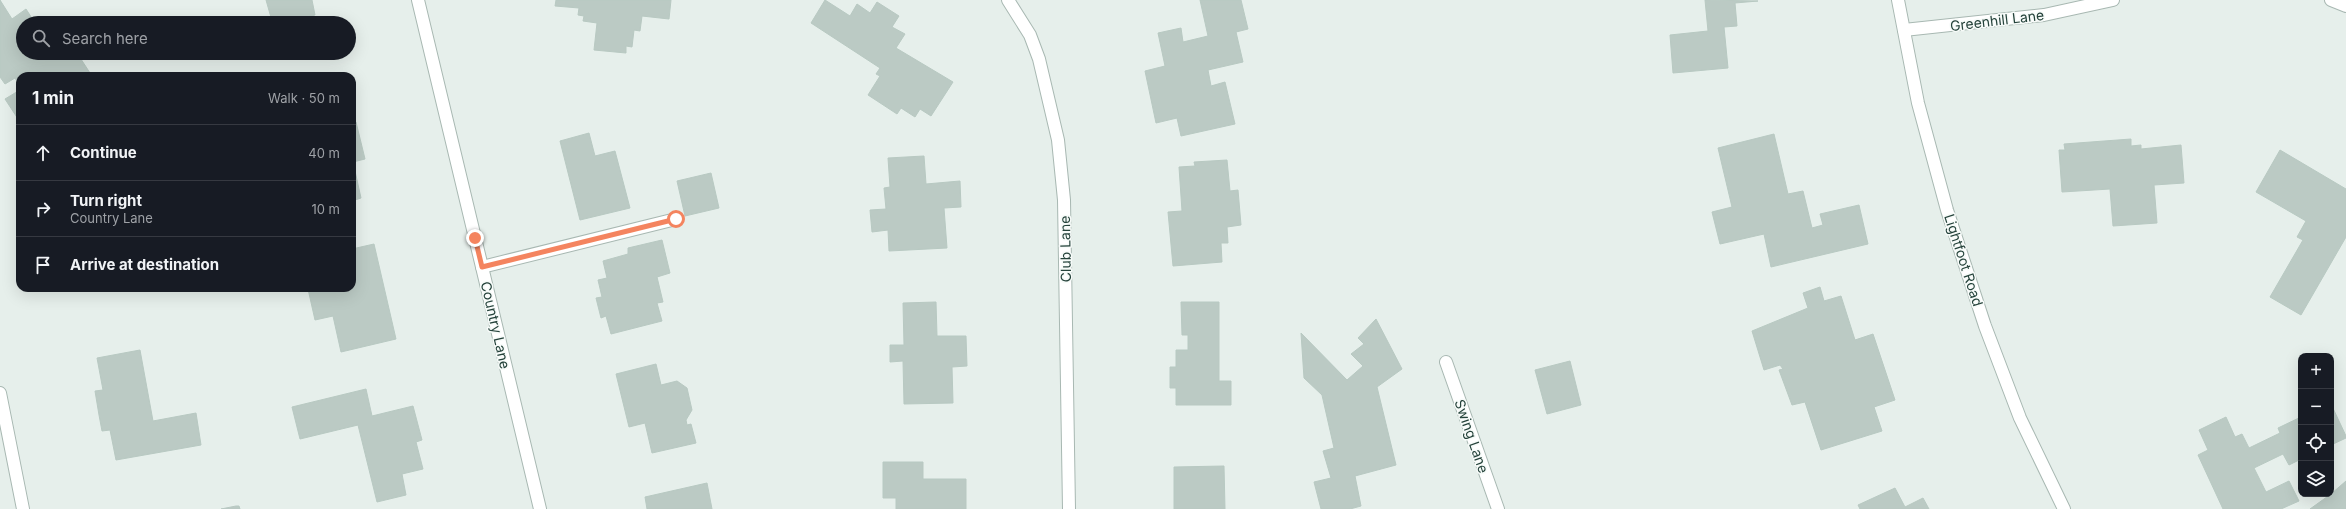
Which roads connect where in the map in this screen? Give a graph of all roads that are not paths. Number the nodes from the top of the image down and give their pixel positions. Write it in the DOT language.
graph roads {
  1 [pos="418,0"];
  2 [pos="1008,0"];
  3 [pos="1898,0"];
  4 [pos="2113,0"];
  5 [pos="2331,0"];
  6 [pos="2346,6"];
  7 [pos="1904,30"];
  8 [pos="676,219"];
  9 [pos="482,267"];
  10 [pos="1446,362"];
  11 [pos="0,393"];
  12 [pos="23,509"];
  13 [pos="540,509"];
  14 [pos="1069,509"];
  15 [pos="1498,509"];
  16 [pos="2064,509"];
  1 -- 9 [label="street, Country Lane"];
  2 -- 14 [label="street, Club Lane"];
  3 -- 7 [label="street, Lightfoot Road"];
  4 -- 7 [label="street, Greenhill Lane"];
  5 -- 6 [label="street"];
  7 -- 16 [label="street, Lightfoot Road"];
  8 -- 9 [label="street"];
  9 -- 13 [label="street, Country Lane"];
  10 -- 15 [label="street, Swing Lane"];
  11 -- 12 [label="street"];
}
